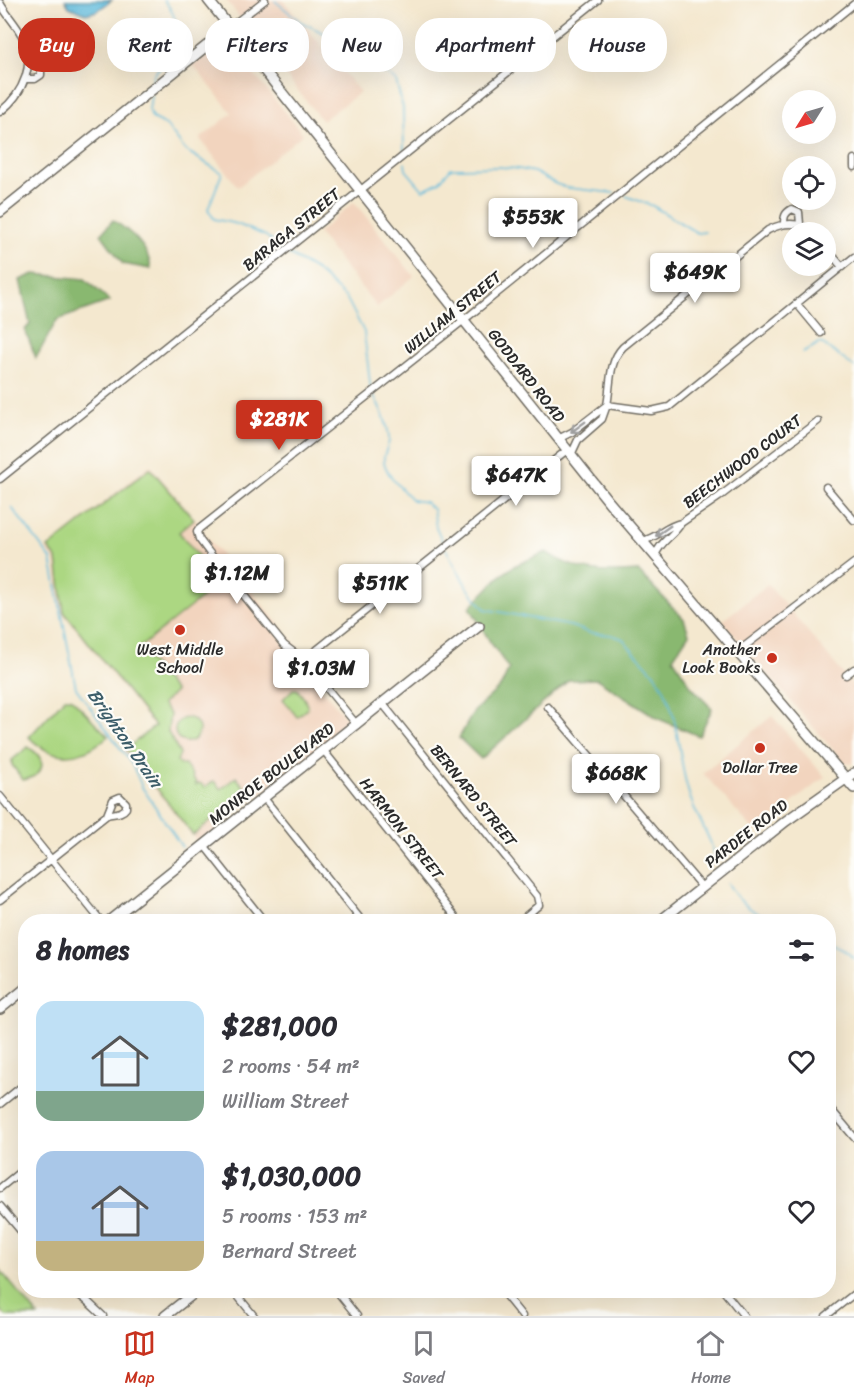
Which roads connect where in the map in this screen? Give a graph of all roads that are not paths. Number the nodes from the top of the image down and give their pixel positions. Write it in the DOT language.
graph roads {
  1 [pos="208,0"];
  2 [pos="265,0"];
  3 [pos="598,0"];
  4 [pos="0,3"];
  5 [pos="854,4"];
  6 [pos="2,13"];
  7 [pos="223,18"];
  8 [pos="242,18"];
  9 [pos="18,31"];
  10 [pos="205,47"];
  11 [pos="27,72"];
  12 [pos="41,72"];
  13 [pos="266,72"];
  14 [pos="26,78"];
  15 [pos="0,112"];
  16 [pos="854,159"];
  17 [pos="854,167"];
  18 [pos="360,191"];
  19 [pos="0,212"];
  20 [pos="784,222"];
  21 [pos="800,222"];
  22 [pos="782,225"];
  23 [pos="854,258"];
  24 [pos="836,260"];
  25 [pos="842,267"];
  26 [pos="797,304"];
  27 [pos="464,320"];
  28 [pos="821,333"];
  29 [pos="607,405"];
  30 [pos="818,421"];
  31 [pos="558,439"];
  32 [pos="569,452"];
  33 [pos="0,479"];
  34 [pos="826,487"];
  35 [pos="854,520"];
  36 [pos="681,523"];
  37 [pos="642,541"];
  38 [pos="655,557"];
  39 [pos="854,563"];
  40 [pos="479,626"];
  41 [pos="737,652"];
  42 [pos="304,660"];
  43 [pos="854,669"];
  44 [pos="846,675"];
  45 [pos="383,704"];
  46 [pos="548,707"];
  47 [pos="357,725"];
  48 [pos="324,751"];
  49 [pos="850,776"];
  50 [pos="854,788"];
  51 [pos="0,796"];
  52 [pos="264,798"];
  53 [pos="107,815"];
  54 [pos="204,845"];
  55 [pos="51,859"];
  56 [pos="702,887"];
  57 [pos="0,900"];
  58 [pos="95,914"];
  59 [pos="118,914"];
  60 [pos="258,914"];
  61 [pos="356,914"];
  62 [pos="453,914"];
  63 [pos="528,914"];
  64 [pos="672,914"];
  65 [pos="18,994"];
  66 [pos="0,1009"];
  67 [pos="18,1089"];
  68 [pos="0,1104"];
  69 [pos="836,1116"];
  70 [pos="854,1137"];
  71 [pos="18,1173"];
  72 [pos="0,1188"];
  73 [pos="0,1206"];
  74 [pos="18,1227"];
  75 [pos="854,1294"];
  76 [pos="83,1298"];
  77 [pos="188,1298"];
  78 [pos="239,1298"];
  79 [pos="342,1298"];
  80 [pos="507,1298"];
  81 [pos="729,1298"];
  82 [pos="103,1316"];
  83 [pos="165,1316"];
  84 [pos="254,1316"];
  85 [pos="357,1316"];
  86 [pos="522,1316"];
  87 [pos="744,1316"];
  88 [pos="826,1316"];
  1 -- 7 [label="main road, GODDARD ROAD"];
  2 -- 8 [label="street"];
  3 -- 18 [label="street, BARAGA STREET"];
  4 -- 6 [label="street"];
  5 -- 27 [label="street, WILLIAM STREET"];
  6 -- 9 [label="street"];
  10 -- 19 [label="main road"];
  11 -- 14 [label="street"];
  12 -- 14 [label="street"];
  13 -- 18 [label="main road, GODDARD ROAD"];
  14 -- 15 [label="street"];
  16 -- 17 [label="street"];
  18 -- 27 [label="main road, GODDARD ROAD"];
  18 -- 33 [label="street, BARAGA STREET"];
  20 -- 21 [label="street"];
  22 -- 29 [label="street"];
  23 -- 25 [label="street"];
  24 -- 25 [label="street"];
  25 -- 26 [label="street"];
  26 -- 28 [label="street"];
  26 -- 29 [label="street"];
  27 -- 31 [label="main road, GODDARD ROAD"];
  27 -- 42 [label="street, WILLIAM STREET"];
  29 -- 31 [label="street, one-way"];
  29 -- 32 [label="street"];
  30 -- 36 [label="street, BEECHWOOD COURT"];
  31 -- 32 [label="main road, GODDARD ROAD"];
  32 -- 37 [label="main road, GODDARD ROAD"];
  32 -- 42 [label="street"];
  34 -- 35 [label="street"];
  36 -- 37 [label="street, BEECHWOOD COURT, one-way"];
  36 -- 38 [label="street, BEECHWOOD COURT"];
  37 -- 38 [label="main road, GODDARD ROAD"];
  38 -- 41 [label="main road, GODDARD ROAD"];
  39 -- 41 [label="street"];
  40 -- 45 [label="main road, MONROE BOULEVARD"];
  41 -- 49 [label="main road, GODDARD ROAD"];
  42 -- 47 [label="street"];
  43 -- 44 [label="street"];
  45 -- 47 [label="main road, MONROE BOULEVARD"];
  45 -- 63 [label="street, BERNARD STREET"];
  46 -- 56 [label="street"];
  47 -- 48 [label="main road, MONROE BOULEVARD"];
  48 -- 52 [label="main road, MONROE BOULEVARD"];
  48 -- 62 [label="street, HARMON STREET"];
  49 -- 50 [label="main road, GODDARD ROAD"];
  49 -- 56 [label="main road, PARDEE ROAD"];
  51 -- 55 [label="street"];
  52 -- 54 [label="main road, MONROE BOULEVARD"];
  52 -- 61 [label="street"];
  53 -- 55 [label="street"];
  54 -- 59 [label="main road, MONROE BOULEVARD"];
  54 -- 60 [label="street"];
  55 -- 57 [label="street"];
  55 -- 58 [label="street"];
  56 -- 64 [label="main road, PARDEE ROAD"];
  65 -- 66 [label="main road"];
  67 -- 68 [label="street"];
  69 -- 70 [label="street"];
  71 -- 72 [label="street"];
  73 -- 74 [label="street"];
  75 -- 88 [label="street"];
  76 -- 82 [label="street"];
  77 -- 83 [label="main road"];
  78 -- 84 [label="street"];
  79 -- 85 [label="street"];
  80 -- 86 [label="street"];
  81 -- 87 [label="street"];
}
